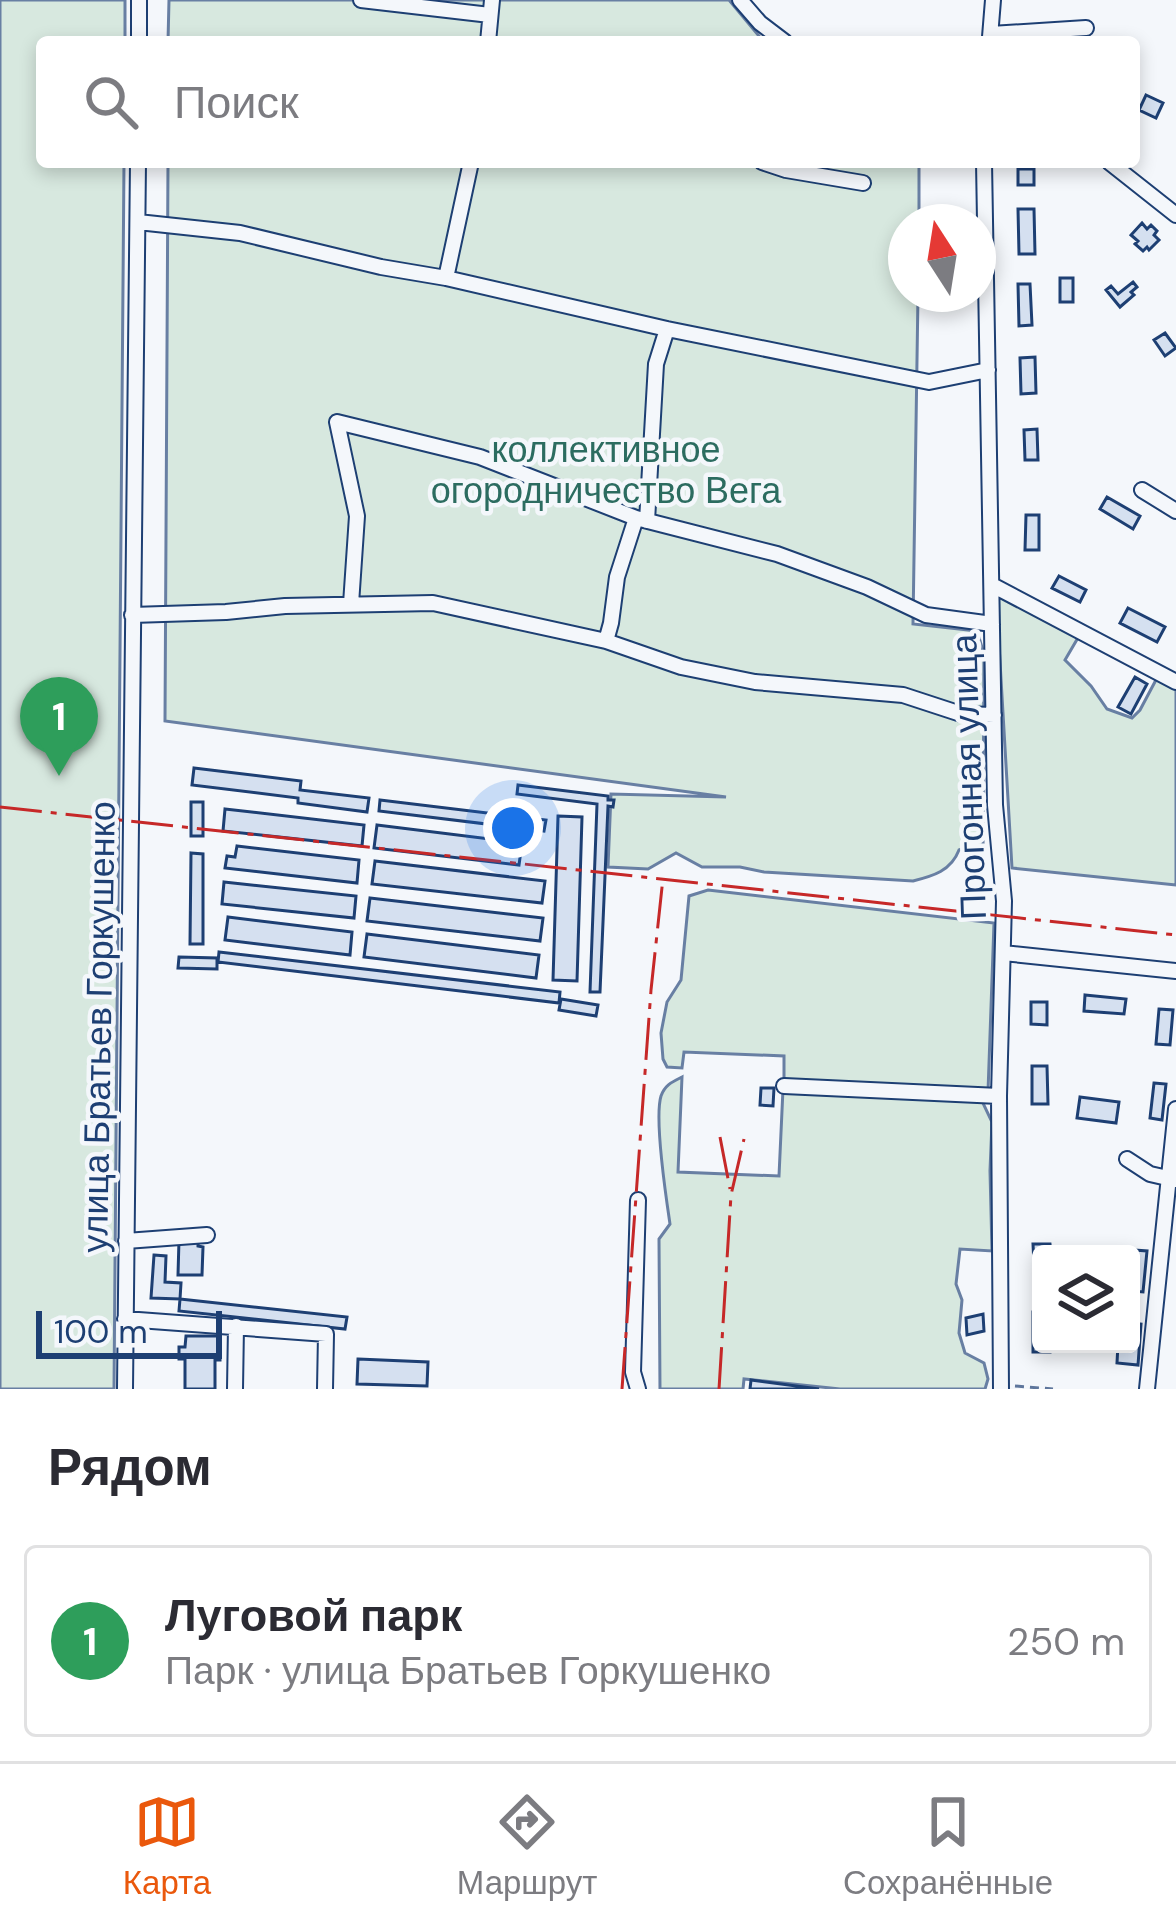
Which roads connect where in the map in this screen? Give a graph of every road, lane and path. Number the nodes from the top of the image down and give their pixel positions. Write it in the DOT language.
graph roads {
  1 [pos="140,0"];
  2 [pos="361,0"];
  3 [pos="740,0"];
  4 [pos="993,0"];
  5 [pos="491,8"];
  6 [pos="1086,28"];
  7 [pos="139,36"];
  8 [pos="777,36"];
  9 [pos="990,36"];
  10 [pos="1009,36"];
  11 [pos="138,168"];
  12 [pos="470,168"];
  13 [pos="780,168"];
  14 [pos="984,168"];
  15 [pos="1117,168"];
  16 [pos="863,184"];
  17 [pos="1176,215"];
  18 [pos="137,222"];
  19 [pos="446,278"];
  20 [pos="667,329"];
  21 [pos="988,370"];
  22 [pos="1142,490"];
  23 [pos="1176,511"];
  24 [pos="642,519"];
  25 [pos="992,585"];
  26 [pos="352,604"];
  27 [pos="132,615"];
  28 [pos="992,624"];
  29 [pos="606,641"];
  30 [pos="1176,682"];
  31 [pos="994,715"];
  32 [pos="1004,953"];
  33 [pos="1176,971"];
  34 [pos="784,1086"];
  35 [pos="1000,1096"];
  36 [pos="1176,1109"];
  37 [pos="1126,1159"];
  38 [pos="1173,1180"];
  39 [pos="638,1199"];
  40 [pos="207,1235"];
  41 [pos="126,1240"];
  42 [pos="125,1319"];
  43 [pos="236,1326"];
  44 [pos="1001,1387"];
  45 [pos="125,1389"];
  46 [pos="236,1389"];
  47 [pos="325,1389"];
  48 [pos="638,1389"];
  49 [pos="1052,1389"];
  50 [pos="1147,1389"];
  1 -- 7 [label="street"];
  2 -- 5 [label="street"];
  3 -- 8 [label="street"];
  4 -- 9 [label="street"];
  6 -- 10 [label="street"];
  11 -- 18 [label="street, улица Братьев Горкушенко"];
  12 -- 19 [label="street"];
  13 -- 16 [label="street"];
  14 -- 21 [label="street, Прогонная улица"];
  15 -- 17 [label="street"];
  18 -- 19 [label="street"];
  18 -- 27 [label="street, улица Братьев Горкушенко"];
  19 -- 20 [label="street"];
  20 -- 21 [label="street"];
  20 -- 24 [label="street"];
  21 -- 25 [label="street, Прогонная улица"];
  22 -- 23 [label="street"];
  24 -- 26 [label="street"];
  24 -- 28 [label="street"];
  24 -- 29 [label="street"];
  25 -- 28 [label="street, Прогонная улица"];
  25 -- 30 [label="street"];
  26 -- 27 [label="street"];
  26 -- 29 [label="street"];
  27 -- 41 [label="street, улица Братьев Горкушенко"];
  28 -- 31 [label="street, Прогонная улица"];
  29 -- 31 [label="street"];
  31 -- 32 [label="street, Прогонная улица"];
  32 -- 33 [label="street"];
  32 -- 35 [label="street, Прогонная улица"];
  34 -- 35 [label="street"];
  35 -- 44 [label="street, Прогонная улица"];
  36 -- 38 [label="street"];
  37 -- 38 [label="street"];
  38 -- 50 [label="street"];
  39 -- 48 [label="street"];
  40 -- 41 [label="street"];
  41 -- 42 [label="street, улица Братьев Горкушенко"];
  42 -- 43 [label="street"];
  42 -- 45 [label="street, улица Братьев Горкушенко"];
  43 -- 46 [label="street"];
  43 -- 47 [label="street"];
  44 -- 49 [label="path"];
}
